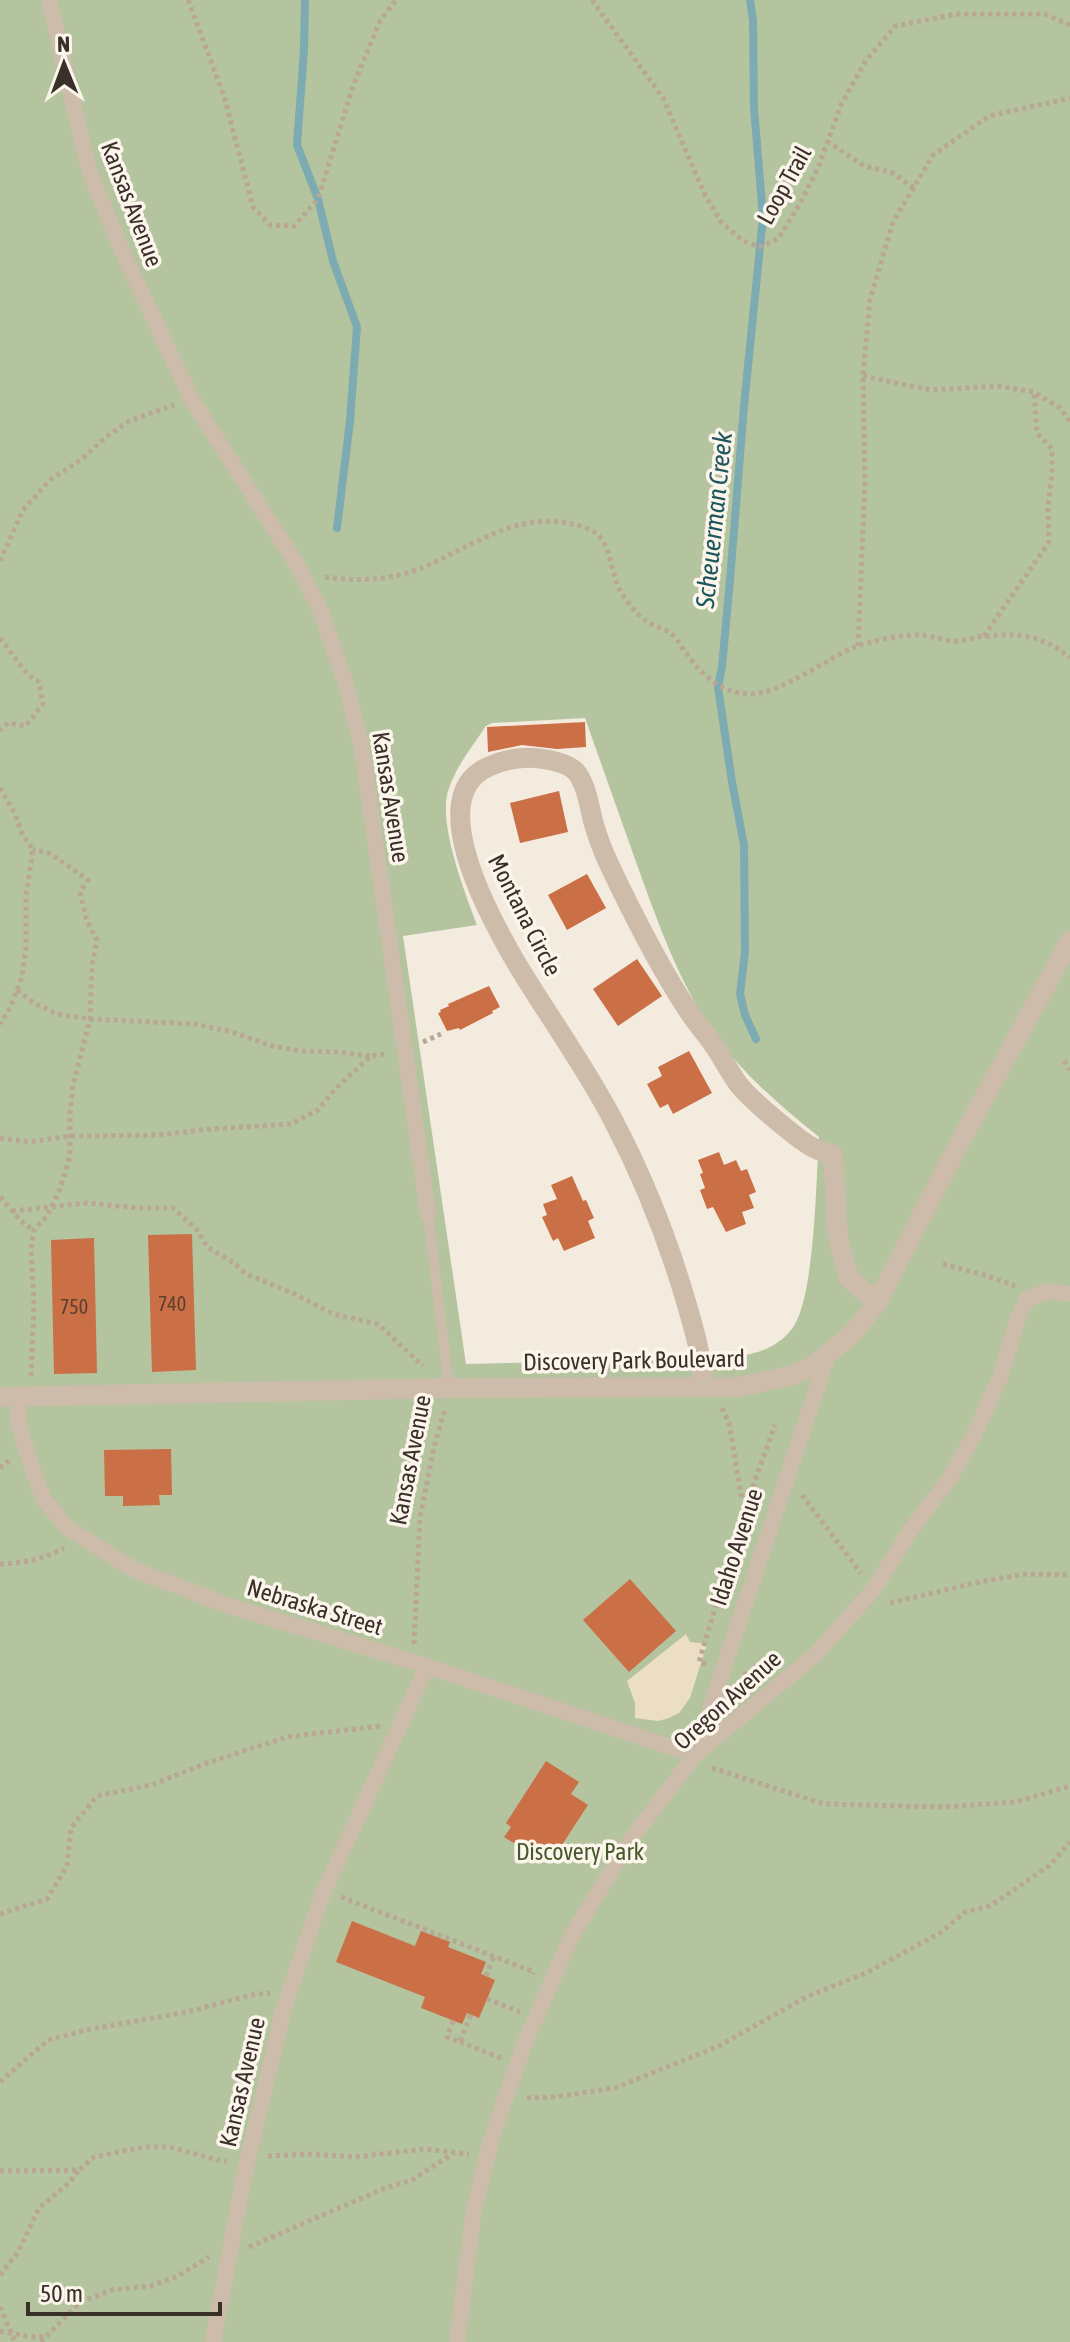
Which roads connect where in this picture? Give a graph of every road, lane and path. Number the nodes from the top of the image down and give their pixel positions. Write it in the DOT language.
graph roads {
  1 [pos="49,0"];
  2 [pos="188,0"];
  3 [pos="396,0"];
  4 [pos="592,0"];
  5 [pos="1070,25"];
  6 [pos="1070,98"];
  7 [pos="827,141"];
  8 [pos="914,188"];
  9 [pos="863,376"];
  10 [pos="1034,392"];
  11 [pos="192,400"];
  12 [pos="1070,422"];
  13 [pos="0,561"];
  14 [pos="301,573"];
  15 [pos="984,636"];
  16 [pos="0,638"];
  17 [pos="858,646"];
  18 [pos="1070,658"];
  19 [pos="0,730"];
  20 [pos="0,788"];
  21 [pos="33,849"];
  22 [pos="1070,941"];
  23 [pos="17,990"];
  24 [pos="90,1019"];
  25 [pos="0,1024"];
  26 [pos="391,1053"];
  27 [pos="371,1056"];
  28 [pos="1064,1061"];
  29 [pos="1070,1070"];
  30 [pos="70,1136"];
  31 [pos="0,1138"];
  32 [pos="0,1197"];
  33 [pos="52,1206"];
  34 [pos="12,1211"];
  35 [pos="428,1214"];
  36 [pos="34,1230"];
  37 [pos="943,1264"];
  38 [pos="1015,1287"];
  39 [pos="1070,1294"];
  40 [pos="877,1303"];
  41 [pos="828,1355"];
  42 [pos="423,1366"];
  43 [pos="704,1387"];
  44 [pos="449,1388"];
  45 [pos="17,1397"];
  46 [pos="721,1405"];
  47 [pos="775,1425"];
  48 [pos="787,1475"];
  49 [pos="78,1535"];
  50 [pos="0,1564"];
  51 [pos="1070,1575"];
  52 [pos="723,1581"];
  53 [pos="874,1589"];
  54 [pos="879,1606"];
  55 [pos="410,1661"];
  56 [pos="701,1663"];
  57 [pos="427,1666"];
  58 [pos="400,1724"];
  59 [pos="695,1755"];
  60 [pos="1070,1786"];
  61 [pos="1070,1842"];
  62 [pos="346,1899"];
  63 [pos="0,1914"];
  64 [pos="494,1956"];
  65 [pos="486,1976"];
  66 [pos="529,1985"];
  67 [pos="287,1998"];
  68 [pos="524,1998"];
  69 [pos="487,1999"];
  70 [pos="518,2011"];
  71 [pos="471,2014"];
  72 [pos="529,2016"];
  73 [pos="453,2021"];
  74 [pos="514,2023"];
  75 [pos="460,2042"];
  76 [pos="505,2047"];
  77 [pos="0,2082"];
  78 [pos="506,2098"];
  79 [pos="488,2156"];
  80 [pos="247,2162"];
  81 [pos="79,2170"];
  82 [pos="0,2171"];
  83 [pos="0,2275"];
  84 [pos="0,2307"];
  85 [pos="0,2331"];
  86 [pos="10,2333"];
  87 [pos="48,2336"];
  88 [pos="15,2342"];
  89 [pos="213,2342"];
  90 [pos="457,2342"];
  1 -- 11 [label="street, Kansas Avenue"];
  2 -- 3 [label="path"];
  4 -- 7 [label="path, Loop Trail"];
  5 -- 7 [label="path, Loop Trail"];
  6 -- 8 [label="path"];
  7 -- 8 [label="path"];
  8 -- 9 [label="path"];
  9 -- 10 [label="path"];
  9 -- 17 [label="path"];
  10 -- 12 [label="path"];
  10 -- 15 [label="path"];
  11 -- 13 [label="path"];
  11 -- 14 [label="street, Kansas Avenue"];
  14 -- 17 [label="path"];
  14 -- 35 [label="street, Kansas Avenue"];
  15 -- 17 [label="path"];
  15 -- 18 [label="path"];
  16 -- 19 [label="path"];
  20 -- 21 [label="path"];
  21 -- 23 [label="path"];
  21 -- 24 [label="path"];
  22 -- 40 [label="street, Discovery Park Boulevard"];
  23 -- 24 [label="path"];
  23 -- 25 [label="path"];
  24 -- 27 [label="path"];
  24 -- 30 [label="path"];
  26 -- 27 [label="path"];
  27 -- 30 [label="path"];
  28 -- 29 [label="path"];
  30 -- 31 [label="path"];
  30 -- 33 [label="path"];
  32 -- 34 [label="path"];
  33 -- 34 [label="path"];
  33 -- 36 [label="path"];
  33 -- 42 [label="path"];
  34 -- 36 [label="path"];
  35 -- 44 [label="lane, Kansas Avenue"];
  36 -- 45 [label="path"];
  37 -- 38 [label="path"];
  39 -- 53 [label="street, Oregon Avenue"];
  40 -- 41 [label="street, Discovery Park Boulevard"];
  40 -- 43 [label="street, Montana Circle"];
  41 -- 43 [label="street, Discovery Park Boulevard"];
  41 -- 48 [label="street, Idaho Avenue"];
  43 -- 44 [label="street, Discovery Park Boulevard"];
  44 -- 45 [label="street, Discovery Park Boulevard"];
  44 -- 55 [label="path, Kansas Avenue"];
  45 -- 49 [label="street, Nebraska Street"];
  46 -- 47 [label="path"];
  48 -- 53 [label="path"];
  48 -- 59 [label="street, Idaho Avenue"];
  49 -- 50 [label="path"];
  49 -- 55 [label="street, Nebraska Street"];
  51 -- 54 [label="path"];
  52 -- 56 [label="path"];
  53 -- 59 [label="street, Oregon Avenue"];
  55 -- 57 [label="street, Nebraska Street"];
  57 -- 58 [label="street, Kansas Avenue"];
  57 -- 59 [label="street, Nebraska Street"];
  58 -- 63 [label="path"];
  58 -- 67 [label="street, Kansas Avenue"];
  59 -- 60 [label="path"];
  59 -- 78 [label="street, Oregon Avenue"];
  61 -- 78 [label="path"];
  62 -- 64 [label="path"];
  64 -- 65 [label="path"];
  64 -- 66 [label="path"];
  67 -- 77 [label="path"];
  67 -- 80 [label="street, Kansas Avenue"];
  68 -- 70 [label="path"];
  69 -- 70 [label="path"];
  70 -- 72 [label="path"];
  70 -- 74 [label="path"];
  71 -- 75 [label="path"];
  73 -- 75 [label="path"];
  75 -- 76 [label="path"];
  78 -- 79 [label="street, Oregon Avenue"];
  79 -- 80 [label="path"];
  79 -- 90 [label="street, Oregon Avenue"];
  80 -- 81 [label="path"];
  80 -- 89 [label="street, Kansas Avenue"];
  81 -- 82 [label="path"];
  81 -- 83 [label="path"];
  84 -- 86 [label="path"];
  85 -- 86 [label="path"];
  86 -- 87 [label="path"];
  86 -- 88 [label="path"];
}
